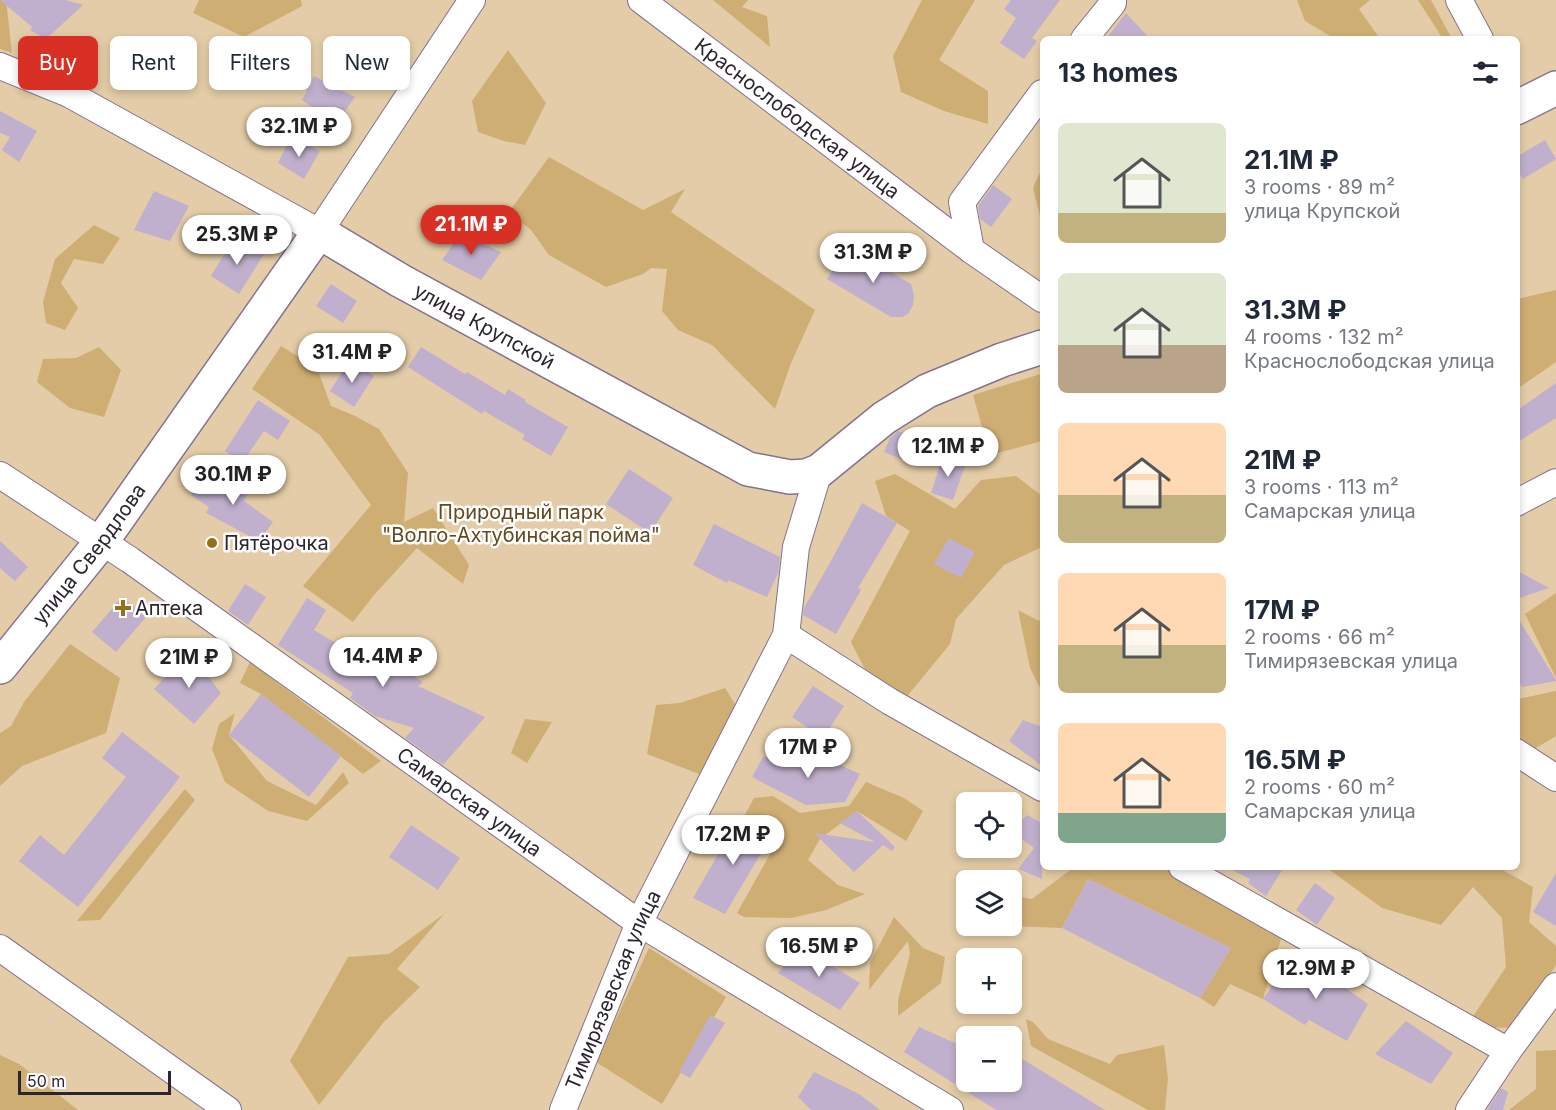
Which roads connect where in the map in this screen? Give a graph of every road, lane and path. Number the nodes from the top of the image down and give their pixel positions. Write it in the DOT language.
graph roads {
  1 [pos="472,0"];
  2 [pos="640,0"];
  3 [pos="1113,0"];
  4 [pos="1459,0"];
  5 [pos="1086,36"];
  6 [pos="1478,36"];
  7 [pos="0,66"];
  8 [pos="1556,88"];
  9 [pos="1040,96"];
  10 [pos="1520,106"];
  11 [pos="319,232"];
  12 [pos="971,250"];
  13 [pos="1040,298"];
  14 [pos="1040,348"];
  15 [pos="819,471"];
  16 [pos="0,475"];
  17 [pos="1556,482"];
  18 [pos="1520,501"];
  19 [pos="102,541"];
  20 [pos="786,635"];
  21 [pos="0,667"];
  22 [pos="1520,755"];
  23 [pos="1556,778"];
  24 [pos="1040,787"];
  25 [pos="1187,870"];
  26 [pos="639,923"];
  27 [pos="0,948"];
  28 [pos="1556,986"];
  29 [pos="1508,1051"];
  30 [pos="228,1110"];
  31 [pos="563,1110"];
  32 [pos="950,1110"];
  33 [pos="1469,1110"];
  1 -- 11 [label="street"];
  2 -- 12 [label="street, Краснослободская улица"];
  3 -- 5 [label="street"];
  4 -- 6 [label="street"];
  7 -- 11 [label="street, улица Крупской"];
  8 -- 10 [label="street"];
  9 -- 12 [label="street"];
  11 -- 15 [label="street, улица Крупской"];
  11 -- 19 [label="street, улица Свердлова"];
  12 -- 13 [label="street, Краснослободская улица"];
  14 -- 15 [label="street"];
  15 -- 20 [label="street, Тимирязевская улица"];
  16 -- 19 [label="street, Самарская улица"];
  17 -- 18 [label="street"];
  19 -- 21 [label="street, улица Свердлова"];
  19 -- 26 [label="street, Самарская улица"];
  20 -- 24 [label="street"];
  20 -- 26 [label="street, Тимирязевская улица"];
  22 -- 23 [label="street"];
  25 -- 29 [label="street"];
  26 -- 31 [label="street, Тимирязевская улица"];
  26 -- 32 [label="street, Самарская улица"];
  27 -- 30 [label="street"];
  28 -- 29 [label="street"];
  29 -- 33 [label="street"];
}
